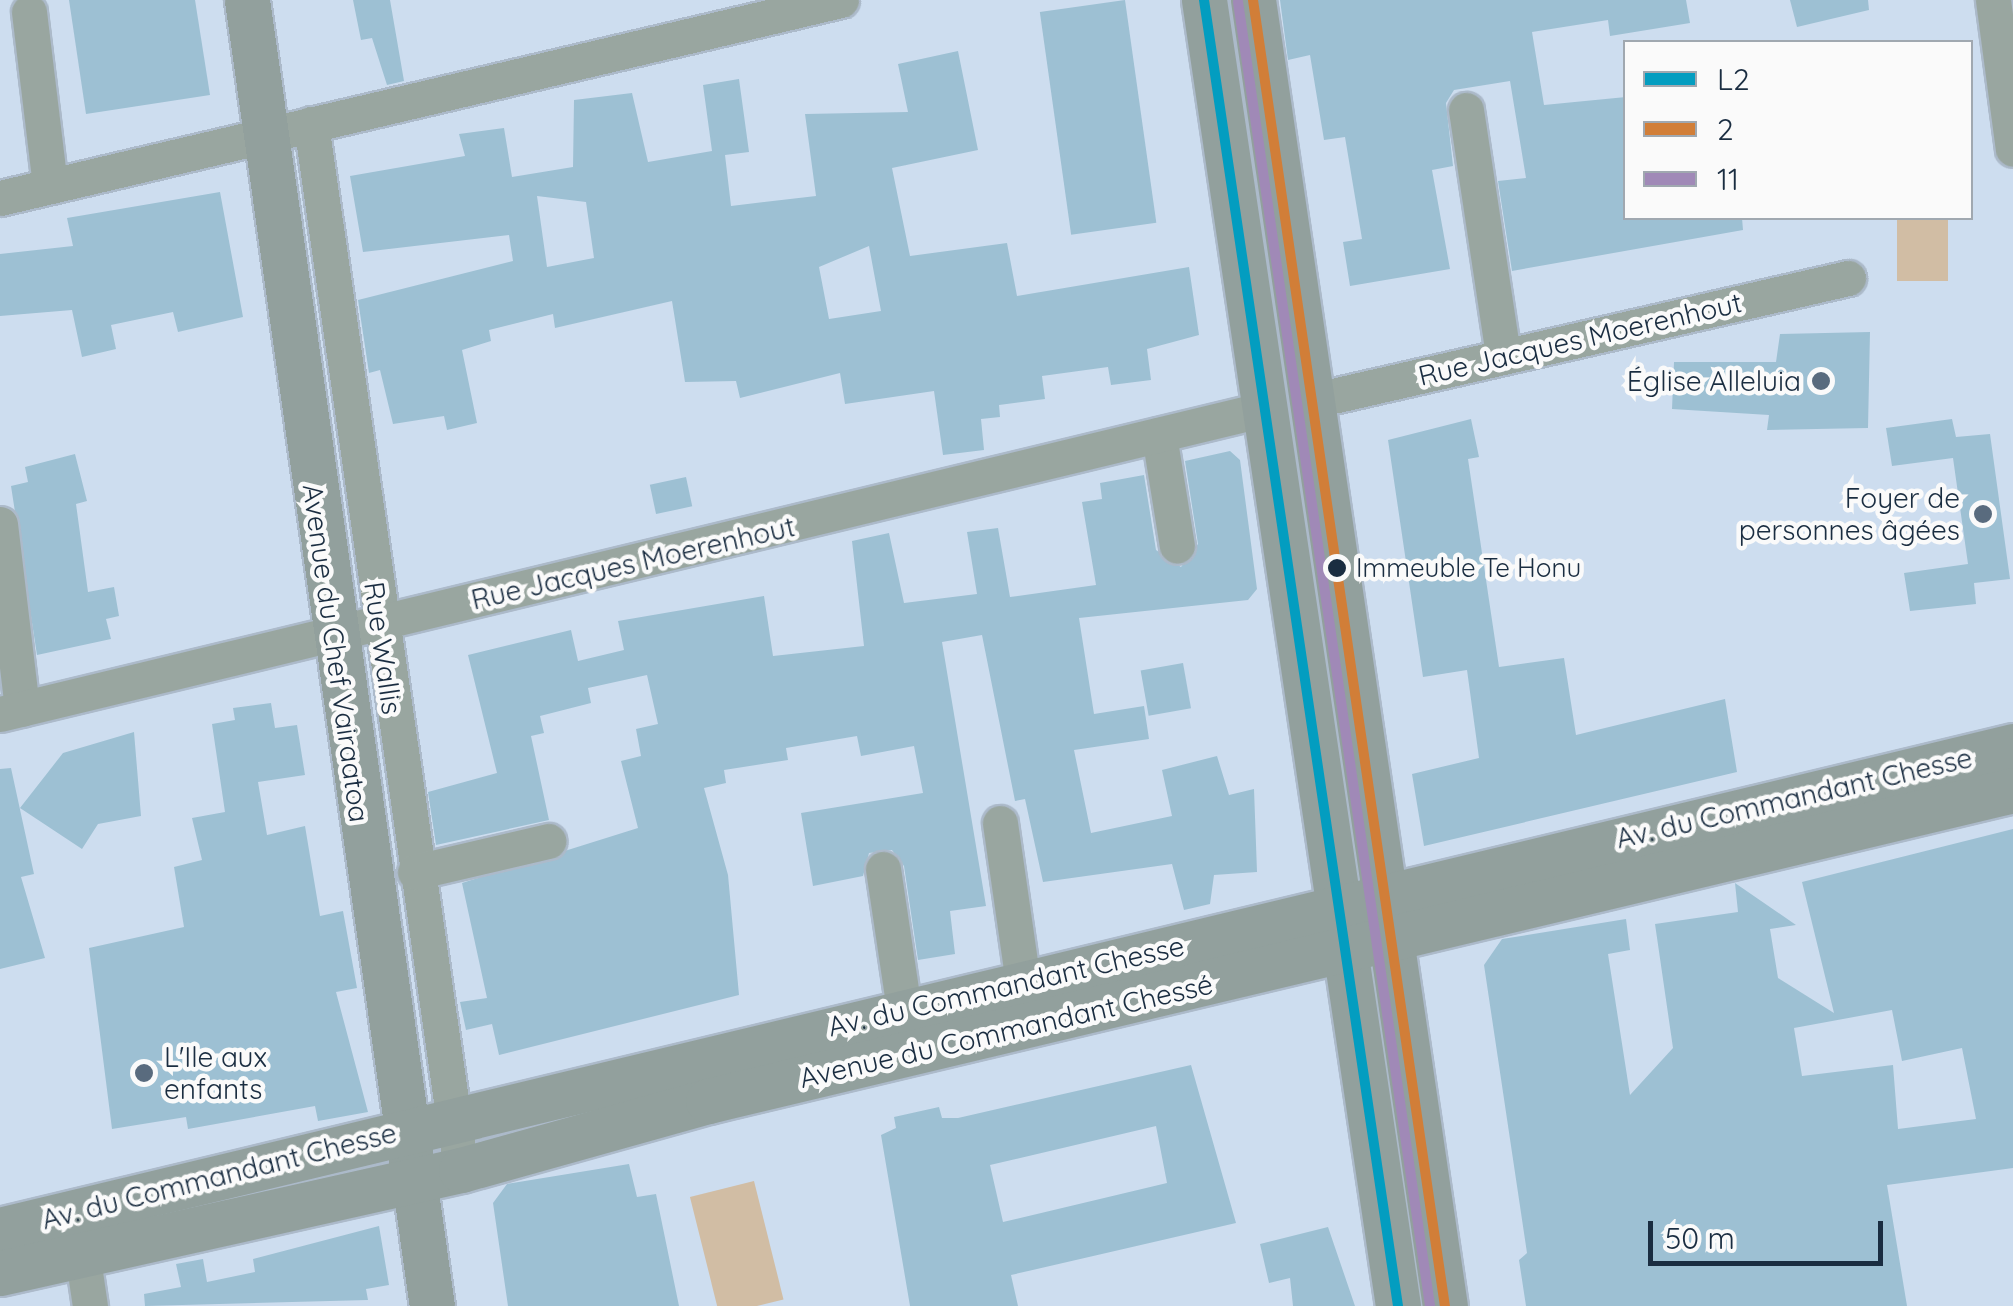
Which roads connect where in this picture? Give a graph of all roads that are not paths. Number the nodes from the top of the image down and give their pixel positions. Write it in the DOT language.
graph roads {
  1 [pos="247,0"];
  2 [pos="841,0"];
  3 [pos="1204,0"];
  4 [pos="1253,0"];
  5 [pos="1992,0"];
  6 [pos="29,12"];
  7 [pos="1466,110"];
  8 [pos="311,124"];
  9 [pos="266,134"];
  10 [pos="2013,149"];
  11 [pos="50,186"];
  12 [pos="0,198"];
  13 [pos="1848,278"];
  14 [pos="1503,354"];
  15 [pos="1311,400"];
  16 [pos="1265,408"];
  17 [pos="1159,435"];
  18 [pos="0,524"];
  19 [pos="1177,546"];
  20 [pos="379,622"];
  21 [pos="335,634"];
  22 [pos="11,712"];
  23 [pos="2013,746"];
  24 [pos="2013,790"];
  25 [pos="1000,823"];
  26 [pos="548,841"];
  27 [pos="883,869"];
  28 [pos="414,872"];
  29 [pos="1387,916"];
  30 [pos="1341,928"];
  31 [pos="1022,982"];
  32 [pos="904,1009"];
  33 [pos="452,1118"];
  34 [pos="403,1129"];
  35 [pos="461,1170"];
  36 [pos="412,1178"];
  37 [pos="0,1230"];
  38 [pos="82,1252"];
  39 [pos="0,1273"];
  40 [pos="90,1306"];
  41 [pos="432,1306"];
  42 [pos="1398,1306"];
  43 [pos="1445,1306"];
  1 -- 9 [label="main road, Avenue du Chef Vairaatoa"];
  2 -- 8 [label="street"];
  3 -- 16 [label="main road"];
  4 -- 15 [label="main road"];
  5 -- 10 [label="street"];
  6 -- 11 [label="street"];
  7 -- 14 [label="street"];
  8 -- 9 [label="street"];
  8 -- 20 [label="street, Rue Wallis"];
  9 -- 11 [label="street"];
  9 -- 21 [label="main road, Avenue du Chef Vairaatoa"];
  11 -- 12 [label="street"];
  13 -- 14 [label="street, Rue Jacques Moerenhout"];
  14 -- 15 [label="street, Rue Jacques Moerenhout"];
  15 -- 29 [label="main road"];
  16 -- 17 [label="street, Rue Jacques Moerenhout"];
  16 -- 30 [label="main road"];
  17 -- 19 [label="street"];
  17 -- 20 [label="street, Rue Jacques Moerenhout"];
  18 -- 22 [label="street"];
  20 -- 21 [label="street, Rue Jacques Moerenhout"];
  20 -- 28 [label="street, Rue Wallis"];
  21 -- 22 [label="street, Rue Jacques Moerenhout"];
  21 -- 34 [label="main road, Avenue du Chef Vairaatoa"];
  23 -- 29 [label="main road, Av. du Commandant Chesse"];
  24 -- 29 [label="main road"];
  25 -- 31 [label="street"];
  26 -- 28 [label="street"];
  27 -- 32 [label="street"];
  28 -- 33 [label="street, Rue Wallis"];
  29 -- 30 [label="main road, Av. du Commandant Chesse"];
  29 -- 43 [label="main road"];
  30 -- 31 [label="main road, Av. du Commandant Chesse"];
  30 -- 35 [label="main road, Avenue du Commandant Chessé"];
  30 -- 42 [label="main road"];
  31 -- 32 [label="main road, Av. du Commandant Chesse"];
  32 -- 33 [label="main road, Av. du Commandant Chesse"];
  33 -- 34 [label="main road, Av. du Commandant Chesse"];
  33 -- 35 [label="street, Rue Wallis"];
  34 -- 36 [label="main road, Avenue du Chef Vairaatoa"];
  34 -- 37 [label="main road, Av. du Commandant Chesse"];
  35 -- 36 [label="main road, Avenue du Commandant Chessé"];
  36 -- 38 [label="main road, Avenue du Commandant Chessé"];
  36 -- 41 [label="main road, Avenue du Chef Vairaatoa"];
  38 -- 39 [label="main road, Avenue du Commandant Chessé"];
  38 -- 40 [label="street"];
}
